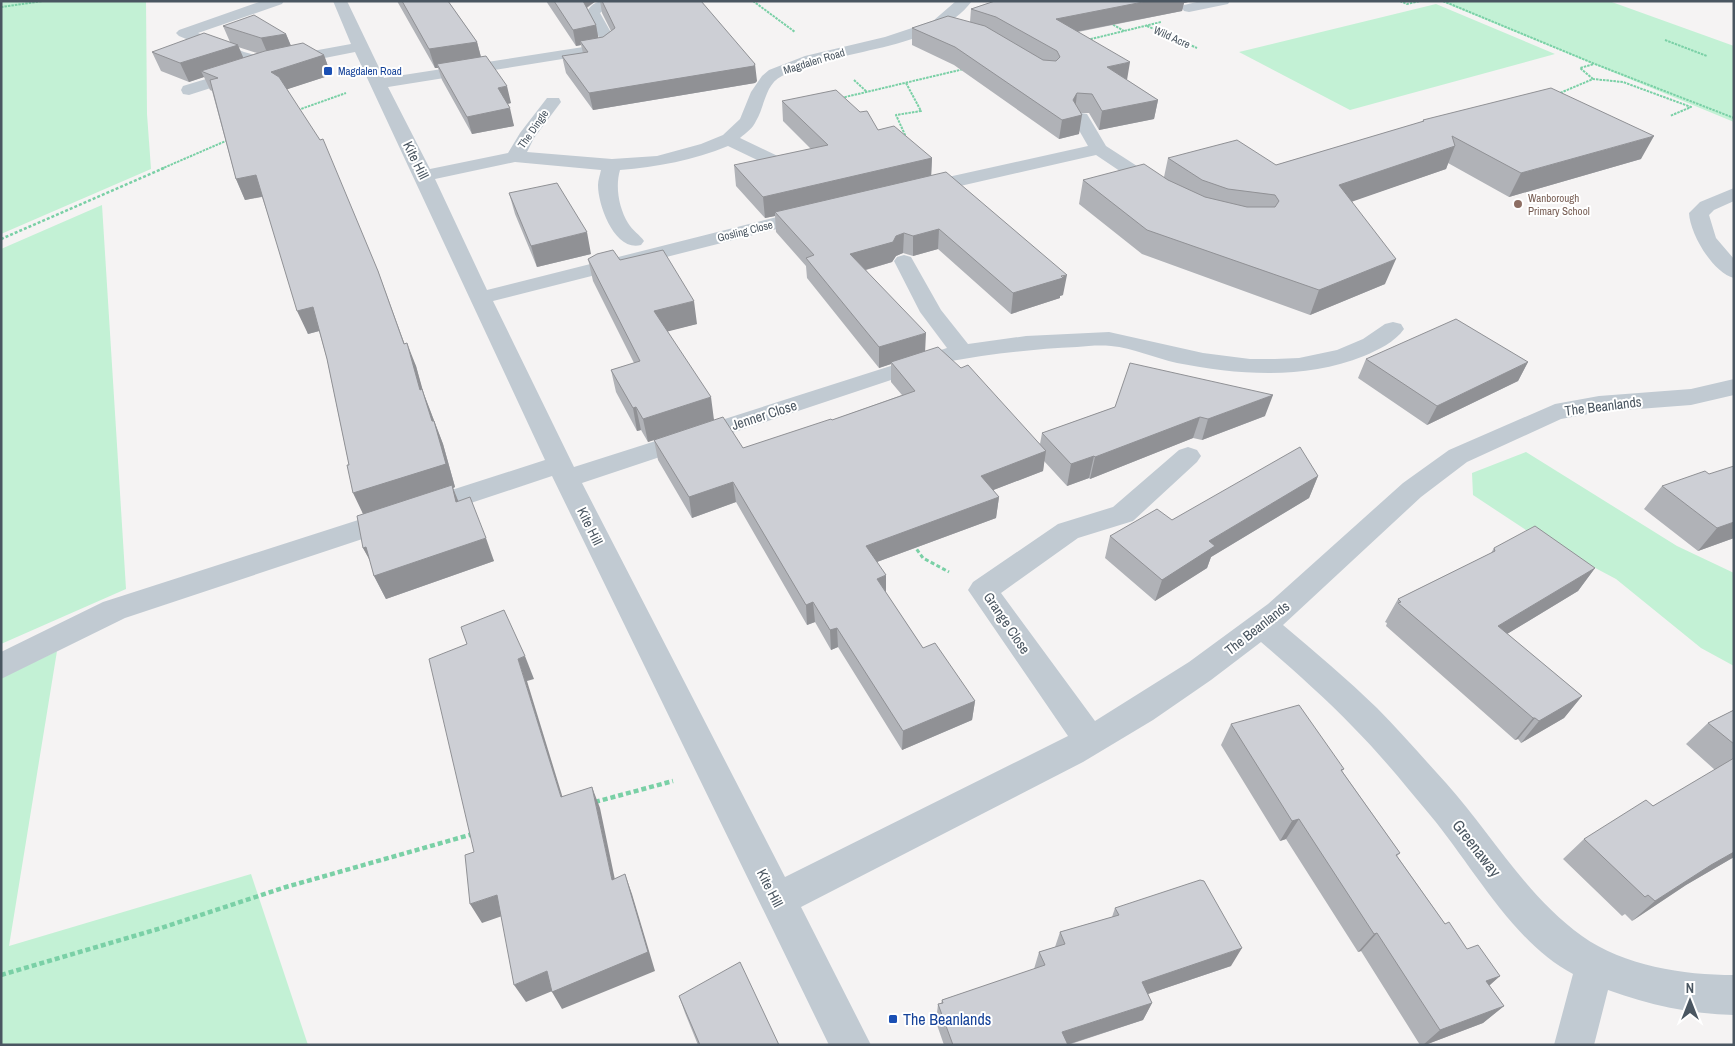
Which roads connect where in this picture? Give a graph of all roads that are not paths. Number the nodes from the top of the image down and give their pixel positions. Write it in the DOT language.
graph roads {
  1 [pos="277,1"];
  2 [pos="340,1"];
  3 [pos="608,1"];
  4 [pos="965,1"];
  5 [pos="1223,1"];
  6 [pos="1190,6"];
  7 [pos="938,24"];
  8 [pos="956,29"];
  9 [pos="359,47"];
  10 [pos="269,64"];
  11 [pos="378,84"];
  12 [pos="189,90"];
  13 [pos="553,102"];
  14 [pos="1081,118"];
  15 [pos="729,140"];
  16 [pos="1100,149"];
  17 [pos="515,157"];
  18 [pos="778,162"];
  19 [pos="612,165"];
  20 [pos="424,176"];
  21 [pos="906,192"];
  22 [pos="1734,194"];
  23 [pos="1174,198"];
  24 [pos="828,210"];
  25 [pos="634,241"];
  26 [pos="904,261"];
  27 [pos="1734,272"];
  28 [pos="480,298"];
  29 [pos="1393,329"];
  30 [pos="962,351"];
  31 [pos="1733,388"];
  32 [pos="1188,456"];
  33 [pos="563,472"];
  34 [pos="1262,625"];
  35 [pos="1,666"];
  36 [pos="1090,741"];
  37 [pos="777,900"];
  38 [pos="1595,965"];
  39 [pos="1734,995"];
  40 [pos="851,1045"];
  41 [pos="1574,1045"];
  1 -- 10 [label="street"];
  2 -- 9 [label="street, Kite Hill"];
  3 -- 11 [label="street"];
  4 -- 7 [label="street, Magdalen Road"];
  5 -- 6 [label="street"];
  7 -- 8 [label="street"];
  7 -- 15 [label="street, Magdalen Road"];
  9 -- 10 [label="street"];
  9 -- 11 [label="street, Kite Hill"];
  10 -- 12 [label="street"];
  11 -- 20 [label="street, Kite Hill"];
  13 -- 17 [label="street, The Dingle"];
  14 -- 16 [label="street"];
  15 -- 18 [label="street"];
  15 -- 19 [label="street, Magdalen Road"];
  16 -- 21 [label="street"];
  16 -- 23 [label="street"];
  17 -- 19 [label="street, Magdalen Road"];
  17 -- 20 [label="street, Magdalen Road"];
  19 -- 25 [label="street"];
  20 -- 28 [label="street, Kite Hill"];
  22 -- 27 [label="street"];
  24 -- 28 [label="street, Gosling Close"];
  26 -- 30 [label="street"];
  28 -- 33 [label="street, Kite Hill"];
  29 -- 30 [label="street, Jenner Close"];
  30 -- 33 [label="street, Jenner Close"];
  31 -- 34 [label="street, The Beanlands"];
  32 -- 36 [label="street, Grange Close"];
  33 -- 35 [label="street, Jenner Close"];
  33 -- 37 [label="street, Kite Hill"];
  34 -- 36 [label="street, The Beanlands"];
  34 -- 38 [label="street, Greenaway"];
  36 -- 37 [label="street, The Beanlands"];
  37 -- 40 [label="street, Kite Hill"];
  38 -- 39 [label="street, Greenaway"];
  38 -- 41 [label="street"];
}
